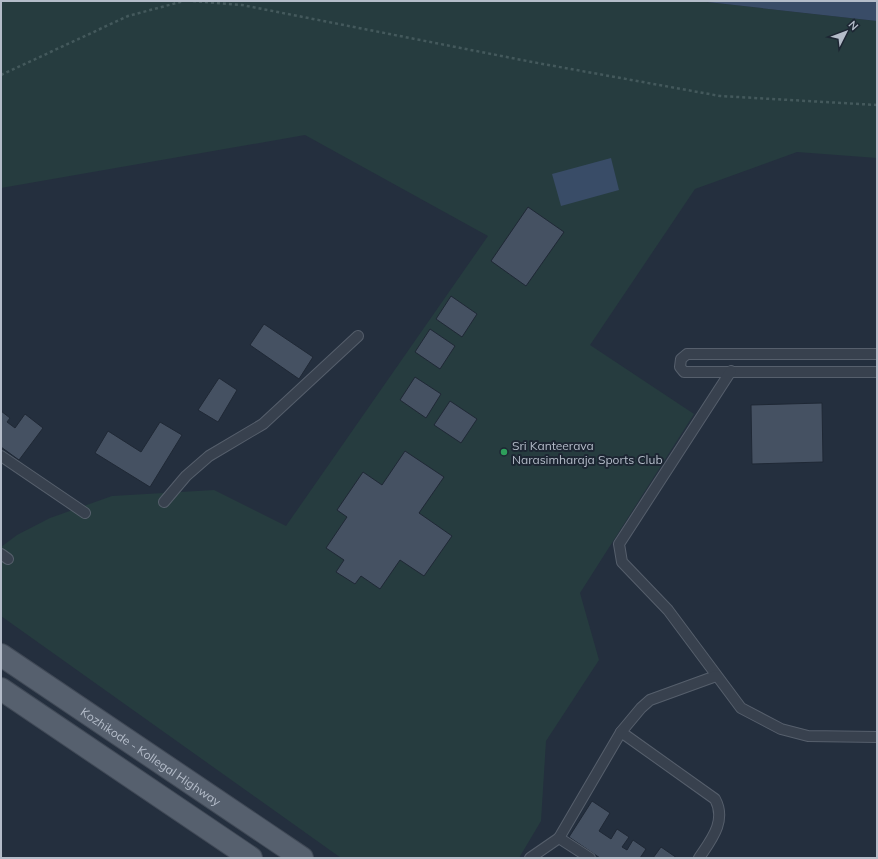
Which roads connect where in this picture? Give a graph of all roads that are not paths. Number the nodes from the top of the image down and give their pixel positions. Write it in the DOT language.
graph roads {
  1 [pos="358,336"];
  2 [pos="877,354"];
  3 [pos="731,371"];
  4 [pos="877,372"];
  5 [pos="1,456"];
  6 [pos="164,502"];
  7 [pos="85,513"];
  8 [pos="1,655"];
  9 [pos="716,676"];
  10 [pos="1,689"];
  11 [pos="621,732"];
  12 [pos="877,738"];
  13 [pos="559,838"];
  14 [pos="251,858"];
  15 [pos="302,858"];
  16 [pos="530,858"];
  17 [pos="590,858"];
  18 [pos="699,858"];
  1 -- 6 [label="lane"];
  2 -- 3 [label="lane"];
  3 -- 4 [label="lane"];
  3 -- 9 [label="lane"];
  5 -- 7 [label="lane"];
  8 -- 15 [label="main road, Kozhikode - Kollegal Highway"];
  9 -- 11 [label="lane"];
  9 -- 12 [label="lane"];
  10 -- 14 [label="main road"];
  11 -- 13 [label="lane"];
  11 -- 18 [label="lane"];
  13 -- 16 [label="lane"];
  13 -- 17 [label="lane"];
}
